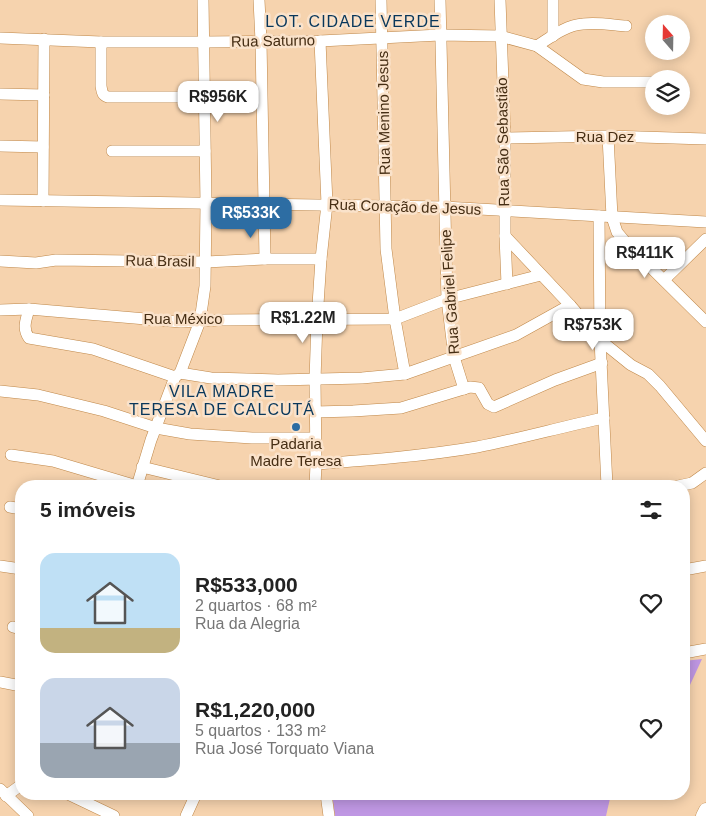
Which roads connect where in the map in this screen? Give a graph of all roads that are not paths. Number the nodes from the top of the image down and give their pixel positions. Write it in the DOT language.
graph roads {
  1 [pos="203,0"];
  2 [pos="259,0"];
  3 [pos="381,0"];
  4 [pos="440,0"];
  5 [pos="500,0"];
  6 [pos="552,0"];
  7 [pos="626,26"];
  8 [pos="440,36"];
  9 [pos="500,36"];
  10 [pos="552,36"];
  11 [pos="0,38"];
  12 [pos="383,38"];
  13 [pos="44,39"];
  14 [pos="320,40"];
  15 [pos="261,41"];
  16 [pos="101,42"];
  17 [pos="204,42"];
  18 [pos="537,46"];
  19 [pos="645,82"];
  20 [pos="0,94"];
  21 [pos="44,95"];
  22 [pos="204,97"];
  23 [pos="608,136"];
  24 [pos="505,138"];
  25 [pos="706,140"];
  26 [pos="0,146"];
  27 [pos="43,147"];
  28 [pos="112,151"];
  29 [pos="205,151"];
  30 [pos="0,200"];
  31 [pos="43,201"];
  32 [pos="206,204"];
  33 [pos="264,204"];
  34 [pos="327,204"];
  35 [pos="386,206"];
  36 [pos="444,207"];
  37 [pos="505,210"];
  38 [pos="599,216"];
  39 [pos="612,217"];
  40 [pos="706,222"];
  41 [pos="505,236"];
  42 [pos="706,239"];
  43 [pos="265,259"];
  44 [pos="321,259"];
  45 [pos="0,261"];
  46 [pos="206,262"];
  47 [pos="541,275"];
  48 [pos="664,280"];
  49 [pos="507,284"];
  50 [pos="448,299"];
  51 [pos="570,305"];
  52 [pos="29,309"];
  53 [pos="0,310"];
  54 [pos="395,319"];
  55 [pos="317,320"];
  56 [pos="200,321"];
  57 [pos="706,322"];
  58 [pos="600,340"];
  59 [pos="454,357"];
  60 [pos="602,364"];
  61 [pos="406,374"];
  62 [pos="178,375"];
  63 [pos="315,380"];
  64 [pos="464,389"];
  65 [pos="0,391"];
  66 [pos="315,412"];
  67 [pos="604,418"];
  68 [pos="156,428"];
  69 [pos="315,438"];
  70 [pos="706,441"];
  71 [pos="11,455"];
  72 [pos="316,464"];
  73 [pos="142,467"];
  74 [pos="706,473"];
  75 [pos="117,480"];
  76 [pos="139,480"];
  77 [pos="195,480"];
  78 [pos="315,480"];
  79 [pos="604,480"];
  80 [pos="690,483"];
  81 [pos="0,566"];
  82 [pos="706,566"];
  83 [pos="15,568"];
  84 [pos="690,569"];
  85 [pos="706,649"];
  86 [pos="690,652"];
  87 [pos="0,682"];
  88 [pos="15,685"];
  89 [pos="15,788"];
  90 [pos="3,793"];
  91 [pos="81,800"];
  92 [pos="193,800"];
  93 [pos="327,800"];
  94 [pos="706,810"];
  95 [pos="28,816"];
  96 [pos="114,816"];
  97 [pos="186,816"];
  98 [pos="329,816"];
  99 [pos="703,816"];
  1 -- 17 [label="street"];
  2 -- 15 [label="street"];
  3 -- 12 [label="street, Rua Menino Jesus"];
  4 -- 8 [label="street, Rua Gabriel Felipe"];
  5 -- 9 [label="street, Rua São Sebastião"];
  6 -- 10 [label="street"];
  7 -- 10 [label="street"];
  8 -- 9 [label="street, Rua Saturno"];
  8 -- 12 [label="street, Rua Saturno"];
  8 -- 36 [label="street, Rua Gabriel Felipe"];
  9 -- 18 [label="street, Rua Saturno"];
  9 -- 24 [label="street, Rua São Sebastião"];
  10 -- 18 [label="street"];
  11 -- 13 [label="street, Rua Saturno"];
  12 -- 14 [label="street, Rua Saturno"];
  12 -- 35 [label="street, Rua Menino Jesus"];
  13 -- 16 [label="street, Rua Saturno"];
  13 -- 21 [label="street"];
  14 -- 15 [label="street, Rua Saturno"];
  14 -- 34 [label="street"];
  15 -- 17 [label="street, Rua Saturno"];
  15 -- 33 [label="street"];
  16 -- 17 [label="street, Rua Saturno"];
  16 -- 22 [label="street"];
  17 -- 22 [label="street"];
  18 -- 19 [label="street, Rua Saturno"];
  20 -- 21 [label="street"];
  21 -- 27 [label="street"];
  22 -- 29 [label="street"];
  23 -- 24 [label="street, Rua Dez"];
  23 -- 25 [label="street, Rua Dez"];
  23 -- 39 [label="street"];
  24 -- 37 [label="street, Rua São Sebastião"];
  26 -- 27 [label="street"];
  27 -- 31 [label="street"];
  28 -- 29 [label="street"];
  29 -- 32 [label="street"];
  30 -- 31 [label="street, Rua Coração de Jesus"];
  31 -- 32 [label="street, Rua Coração de Jesus"];
  32 -- 33 [label="street, Rua Coração de Jesus"];
  32 -- 46 [label="street"];
  33 -- 34 [label="street, Rua Coração de Jesus"];
  33 -- 43 [label="street"];
  34 -- 35 [label="street, Rua Coração de Jesus"];
  34 -- 44 [label="street"];
  35 -- 36 [label="street, Rua Coração de Jesus"];
  35 -- 54 [label="street, Rua Menino Jesus"];
  36 -- 37 [label="street, Rua Coração de Jesus"];
  36 -- 50 [label="street, Rua Gabriel Felipe"];
  37 -- 38 [label="street, Rua Coração de Jesus"];
  37 -- 41 [label="street, Rua São Sebastião"];
  38 -- 39 [label="street, Rua Coração de Jesus"];
  38 -- 58 [label="street"];
  39 -- 40 [label="street, Rua Coração de Jesus"];
  39 -- 48 [label="street"];
  41 -- 47 [label="street"];
  41 -- 49 [label="street, Rua São Sebastião"];
  42 -- 48 [label="street"];
  43 -- 44 [label="street, Rua Brasil"];
  43 -- 46 [label="street, Rua Brasil"];
  44 -- 55 [label="street"];
  45 -- 46 [label="street, Rua Brasil"];
  46 -- 56 [label="street"];
  47 -- 49 [label="street, Rua México"];
  47 -- 51 [label="street"];
  48 -- 57 [label="street"];
  49 -- 50 [label="street, Rua México"];
  50 -- 54 [label="street, Rua México"];
  50 -- 59 [label="street, Rua Gabriel Felipe"];
  51 -- 58 [label="street"];
  51 -- 59 [label="street"];
  52 -- 53 [label="street, Rua México"];
  52 -- 56 [label="street, Rua México"];
  52 -- 62 [label="street"];
  54 -- 55 [label="street, Rua México"];
  54 -- 61 [label="street, Rua Menino Jesus"];
  55 -- 56 [label="street, Rua México"];
  55 -- 63 [label="street"];
  56 -- 62 [label="street"];
  58 -- 60 [label="street"];
  58 -- 70 [label="street"];
  59 -- 61 [label="street"];
  59 -- 64 [label="street, Rua Gabriel Felipe"];
  60 -- 64 [label="street"];
  60 -- 67 [label="street"];
  61 -- 63 [label="street"];
  62 -- 63 [label="street"];
  62 -- 68 [label="street"];
  63 -- 66 [label="street"];
  64 -- 66 [label="street"];
  65 -- 68 [label="street"];
  66 -- 69 [label="street"];
  67 -- 72 [label="street"];
  67 -- 79 [label="street"];
  68 -- 69 [label="street"];
  68 -- 73 [label="street"];
  69 -- 72 [label="street"];
  71 -- 75 [label="street"];
  72 -- 78 [label="street"];
  73 -- 76 [label="street"];
  73 -- 77 [label="street"];
  74 -- 80 [label="street"];
  81 -- 83 [label="street"];
  82 -- 84 [label="street"];
  85 -- 86 [label="street"];
  87 -- 88 [label="street"];
  89 -- 90 [label="street"];
  90 -- 95 [label="street"];
  91 -- 96 [label="street"];
  92 -- 97 [label="street"];
  93 -- 98 [label="street"];
  94 -- 99 [label="main road"];
}
